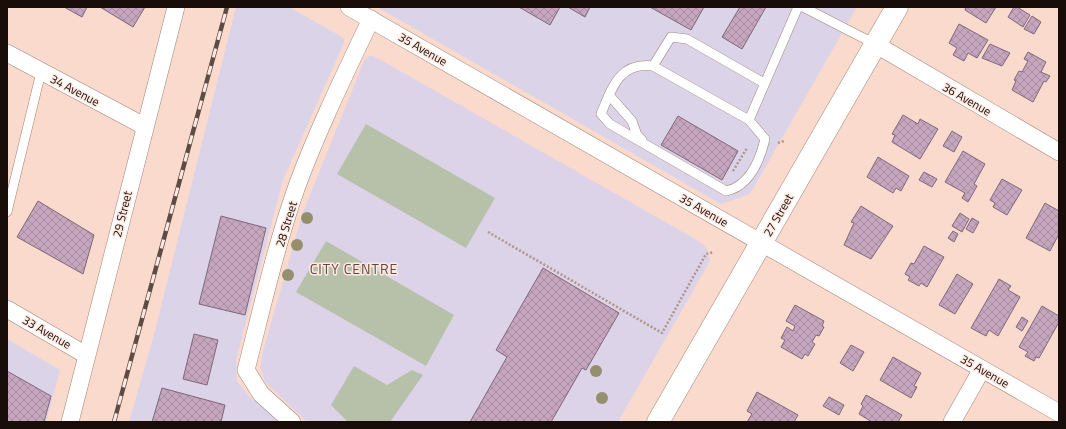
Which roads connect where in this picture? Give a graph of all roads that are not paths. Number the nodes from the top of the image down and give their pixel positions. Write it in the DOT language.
graph roads {
  1 [pos="176,7"];
  2 [pos="349,7"];
  3 [pos="798,7"];
  4 [pos="803,7"];
  5 [pos="897,7"];
  6 [pos="371,19"];
  7 [pos="875,44"];
  8 [pos="7,53"];
  9 [pos="653,66"];
  10 [pos="41,72"];
  11 [pos="764,83"];
  12 [pos="609,95"];
  13 [pos="749,120"];
  14 [pos="144,126"];
  15 [pos="645,143"];
  16 [pos="1059,152"];
  17 [pos="7,212"];
  18 [pos="762,243"];
  19 [pos="7,309"];
  20 [pos="86,355"];
  21 [pos="982,369"];
  22 [pos="1059,413"];
  23 [pos="70,422"];
  24 [pos="292,422"];
  25 [pos="658,422"];
  26 [pos="952,422"];
  1 -- 14 [label="street, 29 Street"];
  2 -- 6 [label="street, 35 Avenue"];
  3 -- 11 [label="lane"];
  4 -- 7 [label="lane"];
  5 -- 7 [label="main road, 27 Street"];
  6 -- 18 [label="street, 35 Avenue"];
  6 -- 24 [label="street, 28 Street"];
  7 -- 16 [label="street, 36 Avenue"];
  7 -- 18 [label="main road, 27 Street"];
  8 -- 10 [label="street, 34 Avenue"];
  9 -- 11 [label="lane"];
  9 -- 12 [label="lane"];
  9 -- 13 [label="lane"];
  10 -- 14 [label="street, 34 Avenue"];
  10 -- 17 [label="lane"];
  11 -- 13 [label="lane"];
  12 -- 15 [label="lane"];
  12 -- 15 [label="lane"];
  13 -- 15 [label="lane"];
  14 -- 20 [label="street, 29 Street"];
  18 -- 21 [label="street, 35 Avenue"];
  18 -- 25 [label="main road, 27 Street"];
  19 -- 20 [label="street, 33 Avenue"];
  20 -- 23 [label="street, 29 Street"];
  21 -- 22 [label="street, 35 Avenue"];
  21 -- 26 [label="street"];
}
